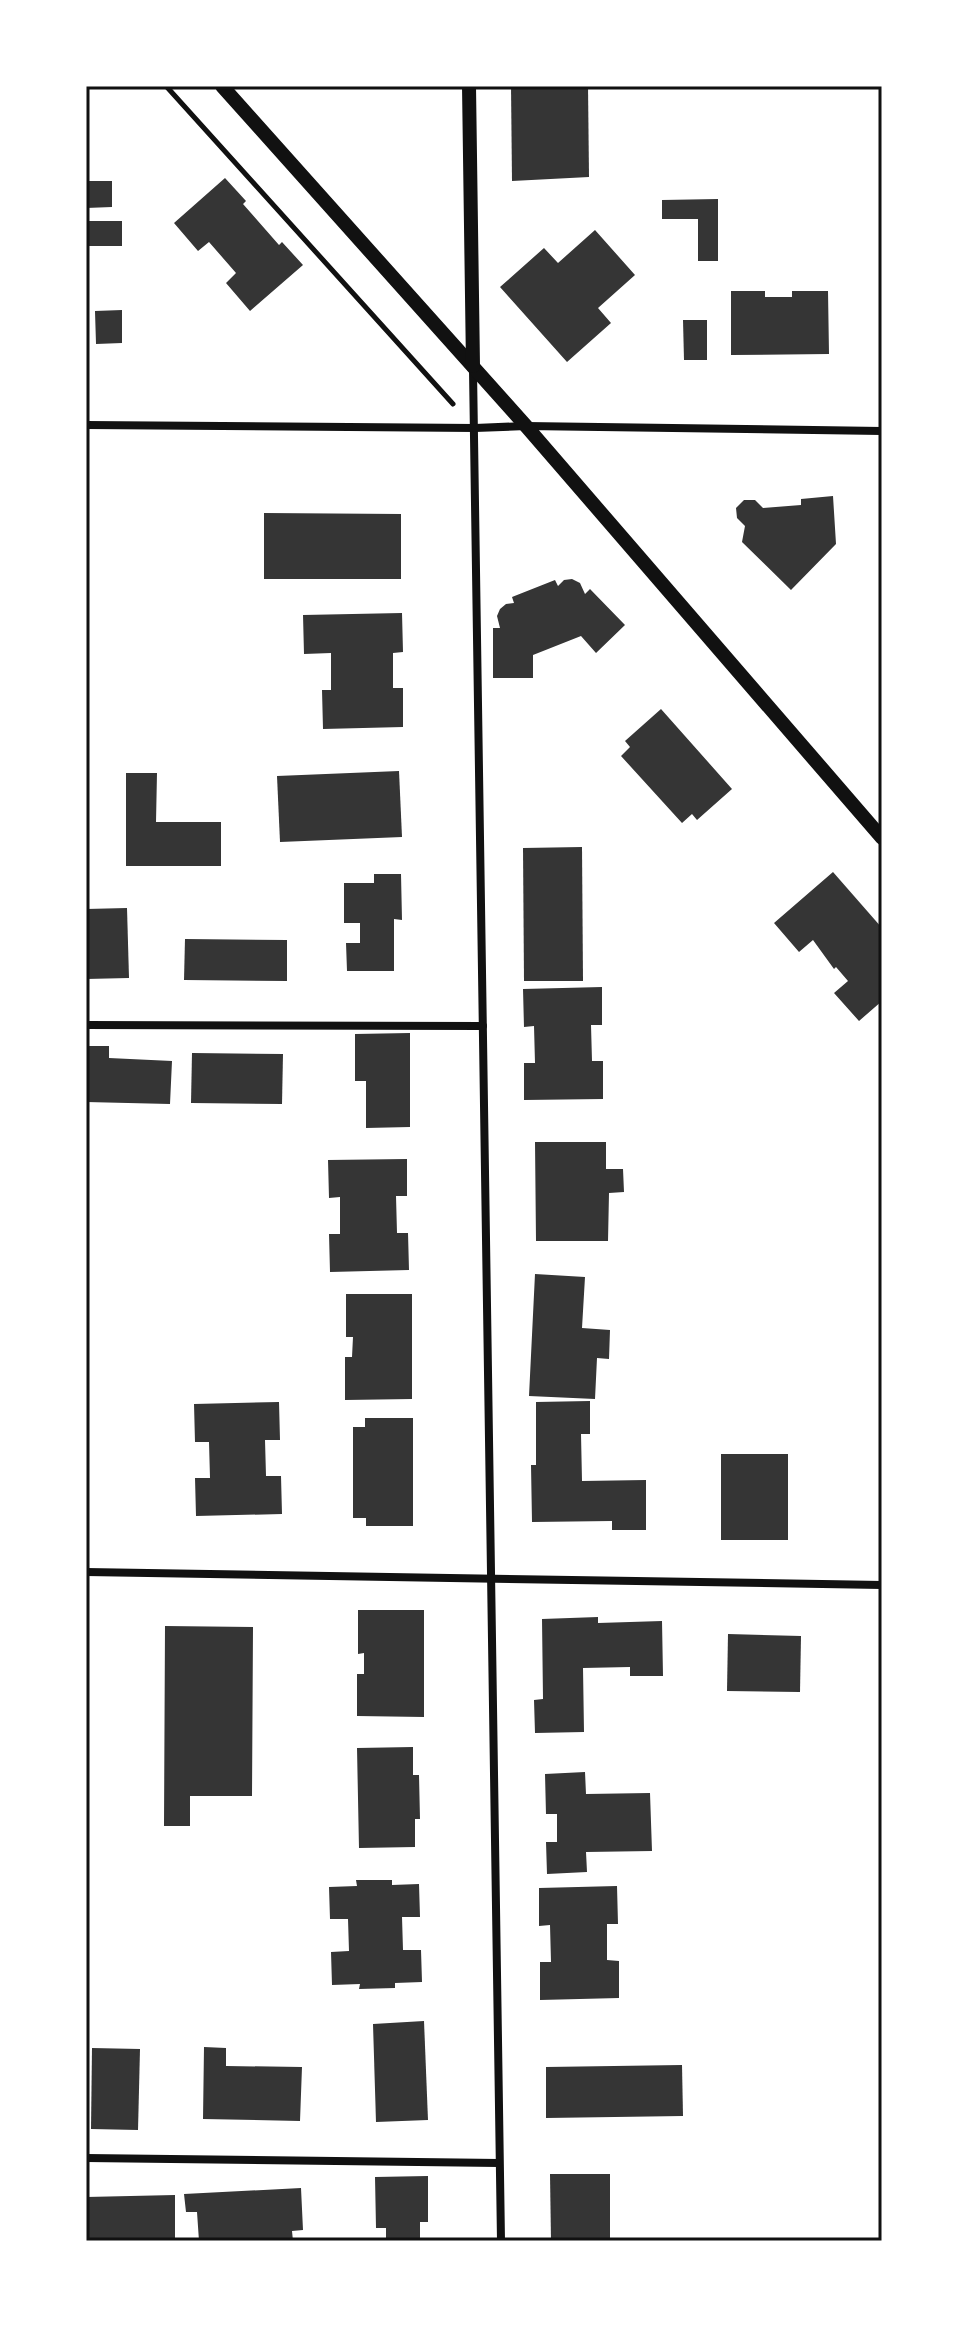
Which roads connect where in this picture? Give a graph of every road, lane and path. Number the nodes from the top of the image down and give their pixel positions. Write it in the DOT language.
graph roads {
  1 [pos="166,86"];
  2 [pos="222,86"];
  3 [pos="469,86"];
  4 [pos="473,366"];
  5 [pos="86,425"];
  6 [pos="526,426"];
  7 [pos="475,428"];
  8 [pos="882,431"];
  9 [pos="882,838"];
  10 [pos="86,1025"];
  11 [pos="483,1026"];
  12 [pos="86,1572"];
  13 [pos="491,1579"];
  14 [pos="882,1585"];
  15 [pos="86,2158"];
  16 [pos="499,2163"];
  17 [pos="501,2241"];
  1 -- 7 [label="path"];
  2 -- 4 [label="street"];
  3 -- 4 [label="street"];
  4 -- 6 [label="street"];
  4 -- 7 [label="street"];
  5 -- 7 [label="street"];
  6 -- 7 [label="street"];
  6 -- 8 [label="street"];
  6 -- 9 [label="street"];
  7 -- 11 [label="street"];
  10 -- 11 [label="street"];
  11 -- 13 [label="street"];
  12 -- 13 [label="street"];
  13 -- 14 [label="street"];
  13 -- 16 [label="street"];
  15 -- 16 [label="street"];
  16 -- 17 [label="street"];
}
